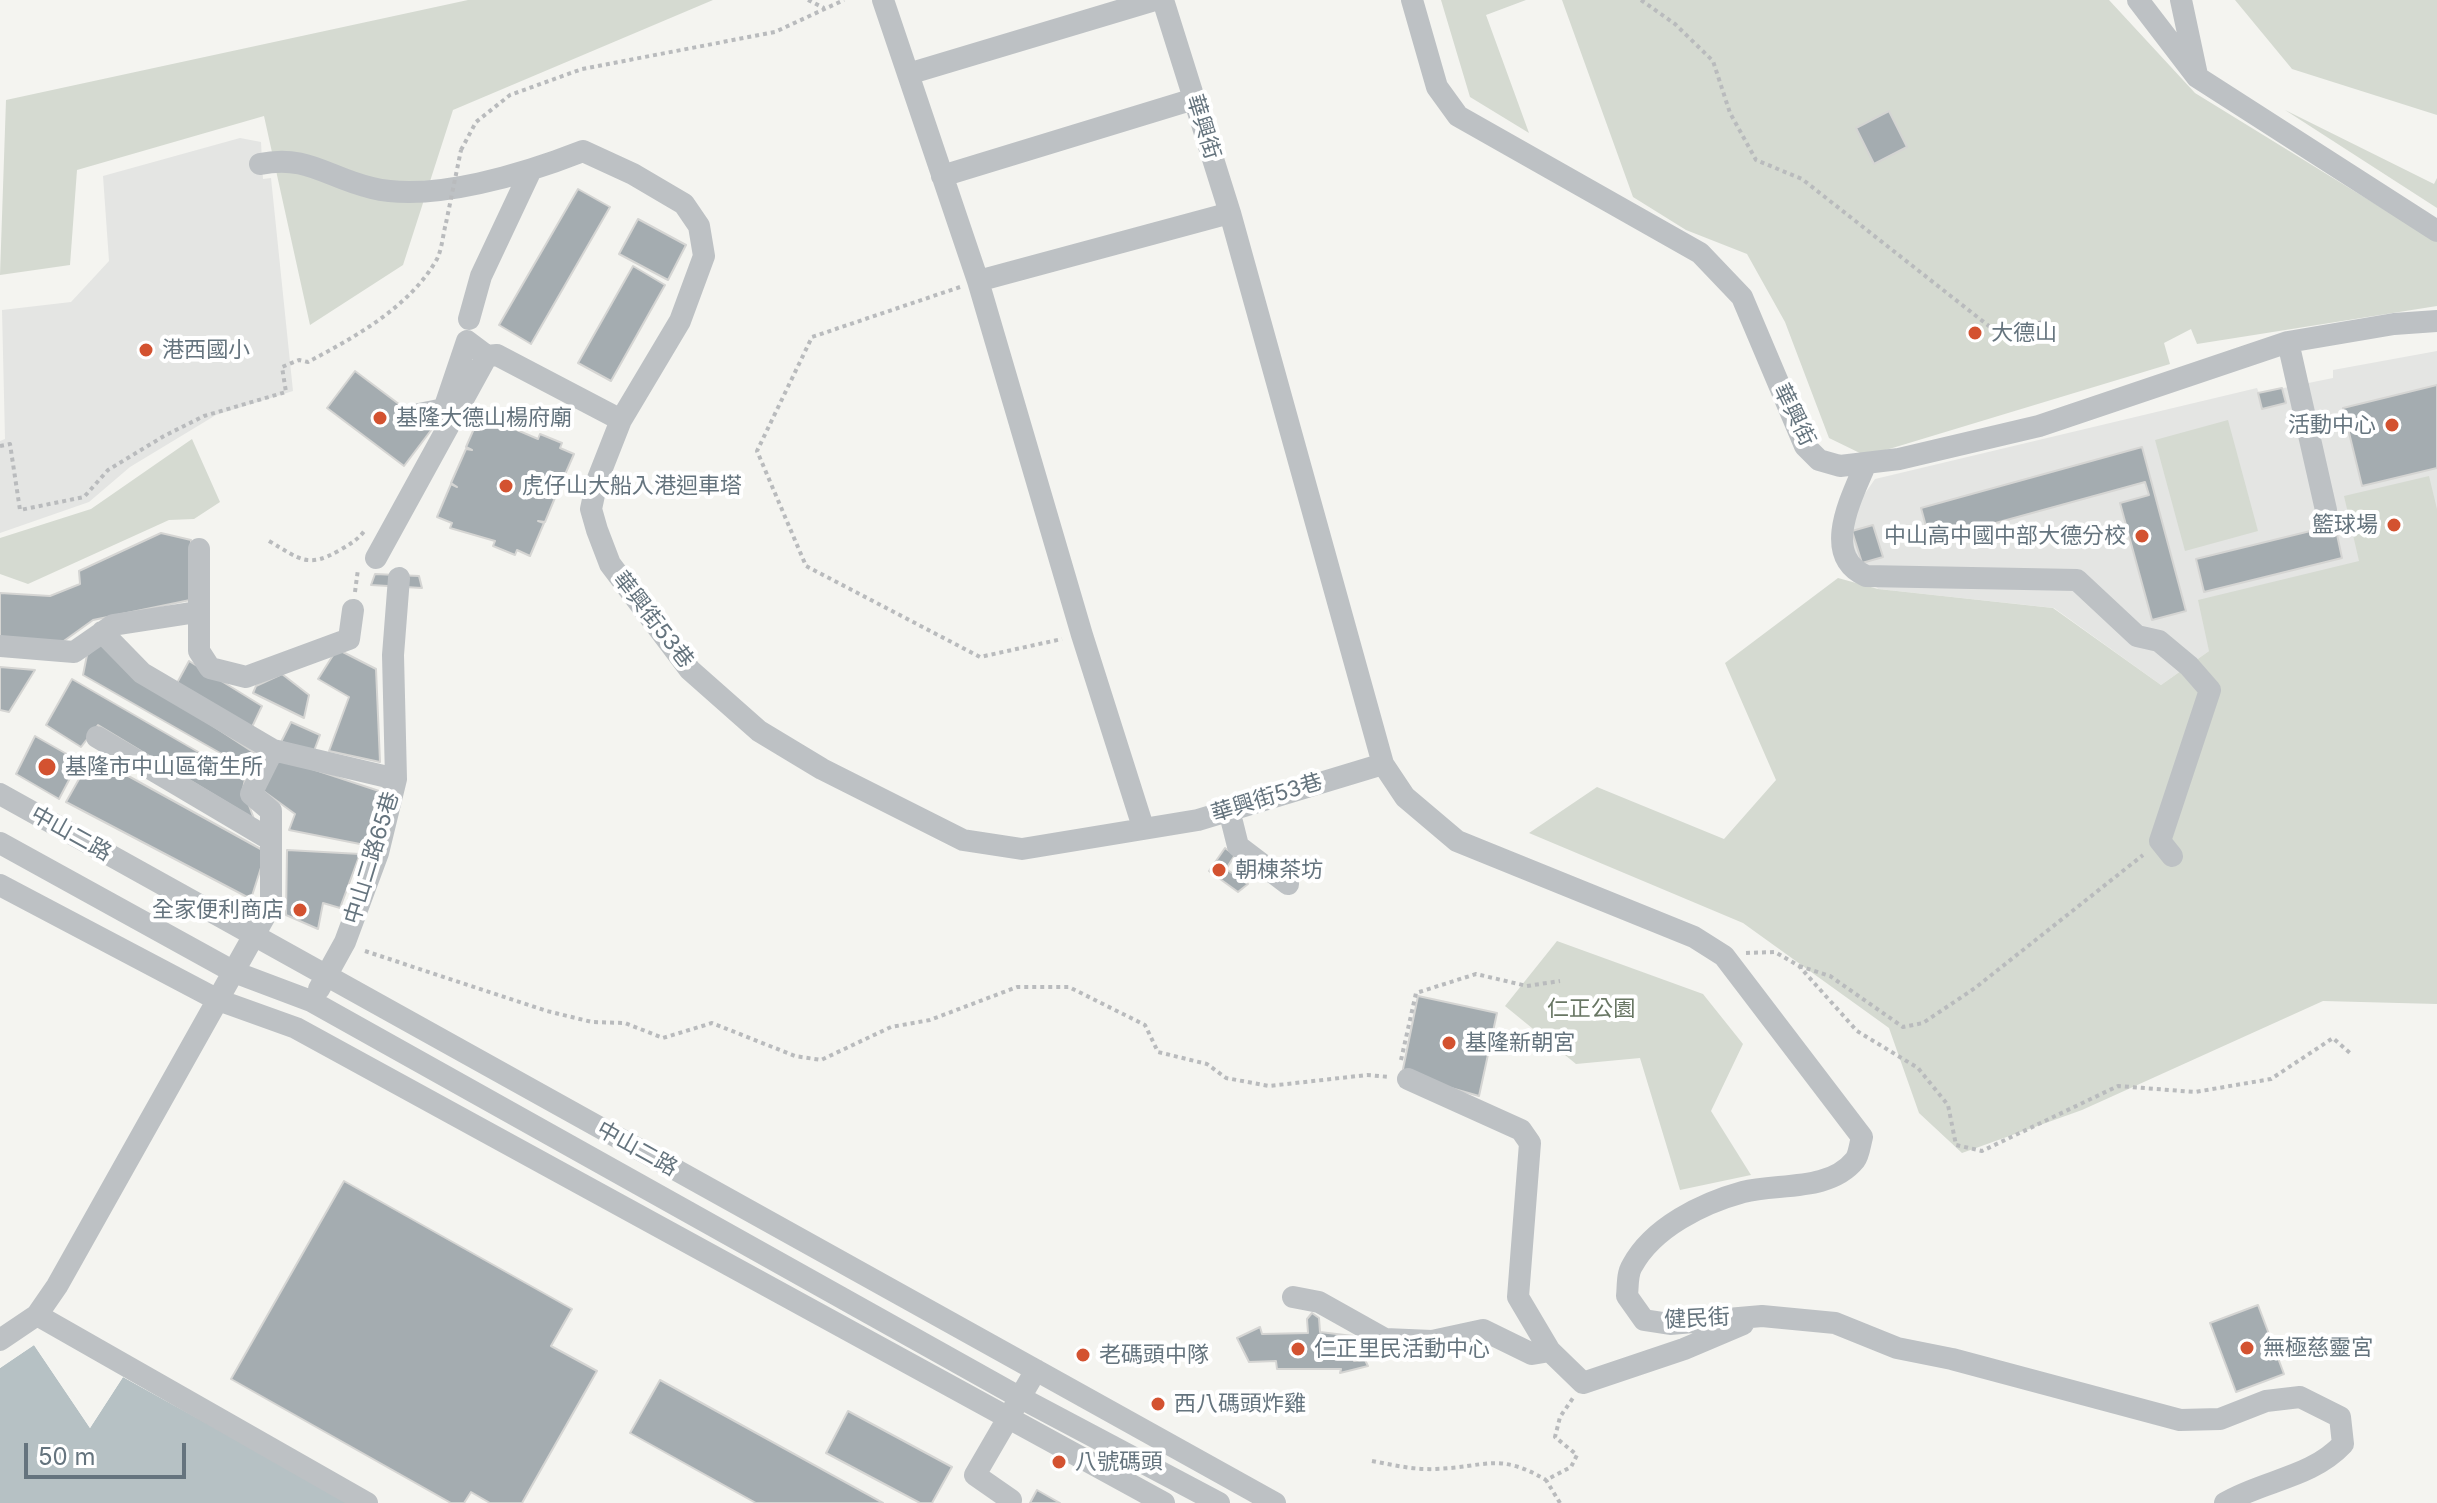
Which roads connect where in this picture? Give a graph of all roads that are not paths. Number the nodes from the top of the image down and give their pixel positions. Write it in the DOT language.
graph roads {
  1 [pos="883,0"];
  2 [pos="1155,0"];
  3 [pos="1163,0"];
  4 [pos="1412,0"];
  5 [pos="2138,0"];
  6 [pos="2181,0"];
  7 [pos="908,74"];
  8 [pos="2197,77"];
  9 [pos="1194,99"];
  10 [pos="260,164"];
  11 [pos="530,172"];
  12 [pos="942,176"];
  13 [pos="1230,213"];
  14 [pos="2437,231"];
  15 [pos="978,281"];
  16 [pos="469,319"];
  17 [pos="2437,321"];
  18 [pos="2288,342"];
  19 [pos="487,356"];
  20 [pos="419,414"];
  21 [pos="621,420"];
  22 [pos="1866,463"];
  23 [pos="2326,510"];
  24 [pos="199,549"];
  25 [pos="368,556"];
  26 [pos="399,578"];
  27 [pos="353,610"];
  28 [pos="197,612"];
  29 [pos="102,632"];
  30 [pos="0,646"];
  31 [pos="97,737"];
  32 [pos="273,750"];
  33 [pos="1383,764"];
  34 [pos="396,779"];
  35 [pos="0,794"];
  36 [pos="1229,810"];
  37 [pos="1143,827"];
  38 [pos="271,840"];
  39 [pos="0,843"];
  40 [pos="2166,849"];
  41 [pos="1288,884"];
  42 [pos="0,885"];
  43 [pos="254,936"];
  44 [pos="234,972"];
  45 [pos="327,977"];
  46 [pos="218,1000"];
  47 [pos="311,1001"];
  48 [pos="296,1028"];
  49 [pos="1402,1078"];
  50 [pos="1293,1297"];
  51 [pos="37,1315"];
  52 [pos="1762,1316"];
  53 [pos="0,1340"];
  54 [pos="1550,1351"];
  55 [pos="1036,1370"];
  56 [pos="1014,1406"];
  57 [pos="367,1503"];
  58 [pos="1009,1503"];
  59 [pos="1164,1503"];
  60 [pos="1219,1503"];
  61 [pos="1275,1503"];
  62 [pos="2225,1503"];
  1 -- 7 [label="street"];
  2 -- 7 [label="street"];
  3 -- 9 [label="street, 華興街"];
  4 -- 22 [label="street, 華興街"];
  5 -- 8 [label="street"];
  6 -- 8 [label="street"];
  7 -- 12 [label="street"];
  8 -- 14 [label="street"];
  9 -- 12 [label="street"];
  9 -- 13 [label="street, 華興街"];
  10 -- 11 [label="street, 華興街53巷"];
  11 -- 16 [label="street"];
  11 -- 21 [label="street, 華興街53巷"];
  12 -- 15 [label="street"];
  13 -- 15 [label="street"];
  13 -- 33 [label="street, 華興街"];
  15 -- 37 [label="street"];
  17 -- 18 [label="street, 華興街"];
  18 -- 22 [label="street, 華興街"];
  18 -- 23 [label="street"];
  19 -- 20 [label="street"];
  19 -- 21 [label="street"];
  19 -- 25 [label="street"];
  21 -- 37 [label="street, 華興街53巷"];
  22 -- 40 [label="street"];
  24 -- 28 [label="street"];
  26 -- 34 [label="street, 中山二路65巷"];
  27 -- 28 [label="street"];
  28 -- 29 [label="street"];
  29 -- 30 [label="street"];
  29 -- 32 [label="street"];
  31 -- 38 [label="street"];
  32 -- 34 [label="street"];
  32 -- 38 [label="street"];
  33 -- 36 [label="street, 華興街53巷"];
  33 -- 52 [label="street, 健民街"];
  34 -- 45 [label="street, 中山二路65巷"];
  35 -- 43 [label="street, 中山二路"];
  36 -- 37 [label="street, 華興街53巷"];
  36 -- 41 [label="street"];
  38 -- 43 [label="street"];
  39 -- 44 [label="street, 中山二路"];
  42 -- 46 [label="street"];
  43 -- 44 [label="street"];
  43 -- 45 [label="street, 中山二路"];
  44 -- 46 [label="street"];
  44 -- 47 [label="street, 中山二路"];
  45 -- 47 [label="street, 中山二路65巷"];
  45 -- 55 [label="street, 中山二路"];
  46 -- 48 [label="street"];
  46 -- 51 [label="street"];
  47 -- 48 [label="street, 中山二路65巷"];
  47 -- 56 [label="street, 中山二路"];
  48 -- 56 [label="street"];
  49 -- 54 [label="street"];
  50 -- 54 [label="street"];
  51 -- 53 [label="street"];
  51 -- 57 [label="street"];
  52 -- 54 [label="street"];
  52 -- 62 [label="street, 健民街"];
  55 -- 56 [label="street"];
  55 -- 61 [label="street, 中山二路"];
  56 -- 58 [label="street"];
  56 -- 59 [label="street"];
  56 -- 60 [label="street, 中山二路"];
}
